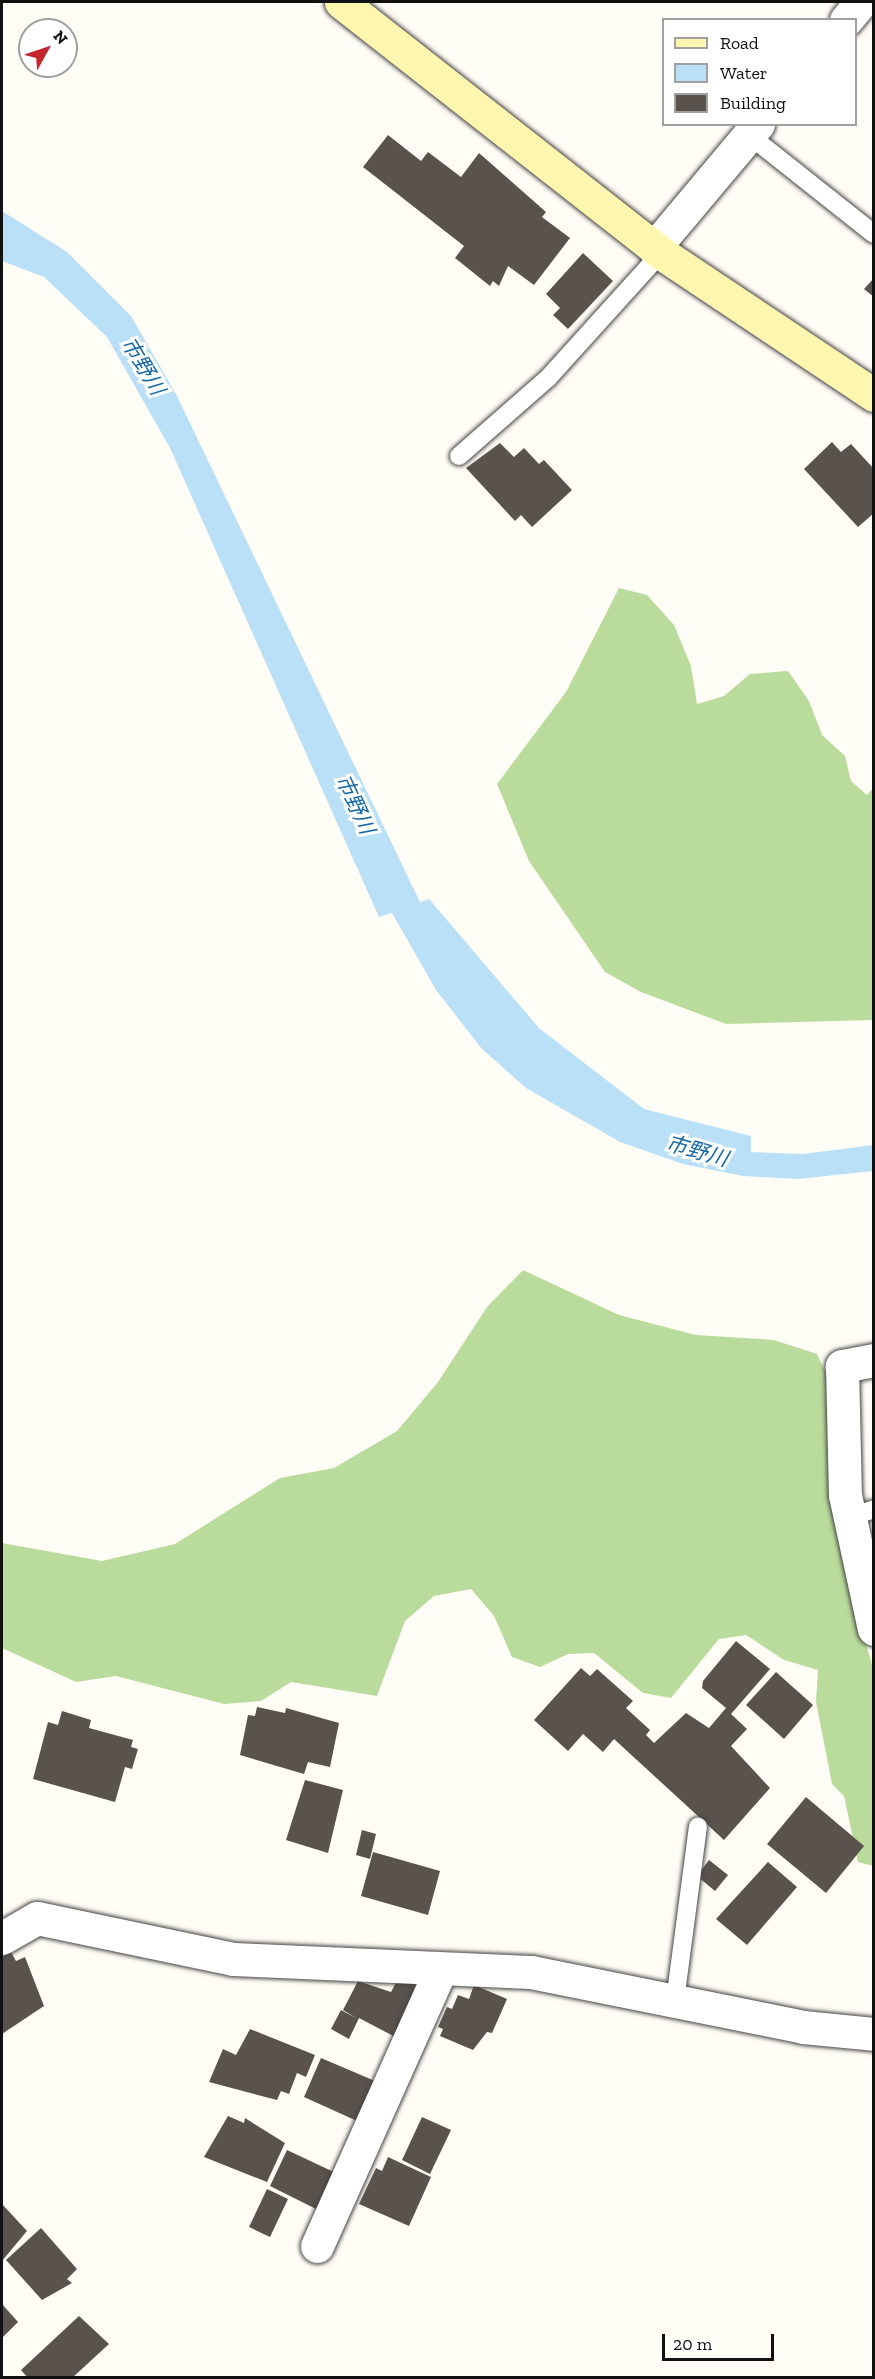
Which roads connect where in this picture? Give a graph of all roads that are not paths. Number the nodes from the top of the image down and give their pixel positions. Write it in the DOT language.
graph roads {
  1 [pos="341,2"];
  2 [pos="861,2"];
  3 [pos="848,18"];
  4 [pos="753,130"];
  5 [pos="873,234"];
  6 [pos="658,250"];
  7 [pos="873,395"];
  8 [pos="459,456"];
  9 [pos="873,1360"];
  10 [pos="862,1513"];
  11 [pos="873,1629"];
  12 [pos="698,1827"];
  13 [pos="2,1938"];
  14 [pos="441,1969"];
  15 [pos="675,2001"];
  16 [pos="873,2034"];
  17 [pos="317,2246"];
  1 -- 6 [label="street"];
  2 -- 3 [label="street"];
  4 -- 5 [label="lane"];
  4 -- 6 [label="street"];
  6 -- 7 [label="street"];
  6 -- 8 [label="lane"];
  9 -- 10 [label="street"];
  10 -- 11 [label="street"];
  12 -- 15 [label="lane"];
  13 -- 14 [label="street"];
  14 -- 15 [label="street"];
  14 -- 17 [label="street"];
  15 -- 16 [label="street"];
}
